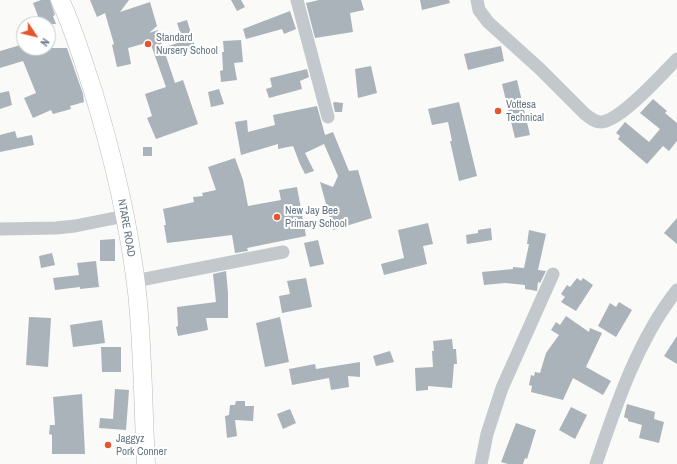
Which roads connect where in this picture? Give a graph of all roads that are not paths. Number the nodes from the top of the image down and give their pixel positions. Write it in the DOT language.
graph roads {
  1 [pos="60,0"];
  2 [pos="297,0"];
  3 [pos="477,0"];
  4 [pos="677,59"];
  5 [pos="328,117"];
  6 [pos="125,216"];
  7 [pos="0,229"];
  8 [pos="283,252"];
  9 [pos="553,274"];
  10 [pos="135,281"];
  11 [pos="677,290"];
  12 [pos="146,464"];
  13 [pos="481,464"];
  14 [pos="596,464"];
  1 -- 6 [label="main road, NTARE ROAD"];
  2 -- 5 [label="street"];
  3 -- 4 [label="street"];
  6 -- 7 [label="street"];
  6 -- 10 [label="main road, NTARE ROAD"];
  8 -- 10 [label="street"];
  9 -- 13 [label="street"];
  10 -- 12 [label="main road, NTARE ROAD"];
  11 -- 14 [label="street"];
}
